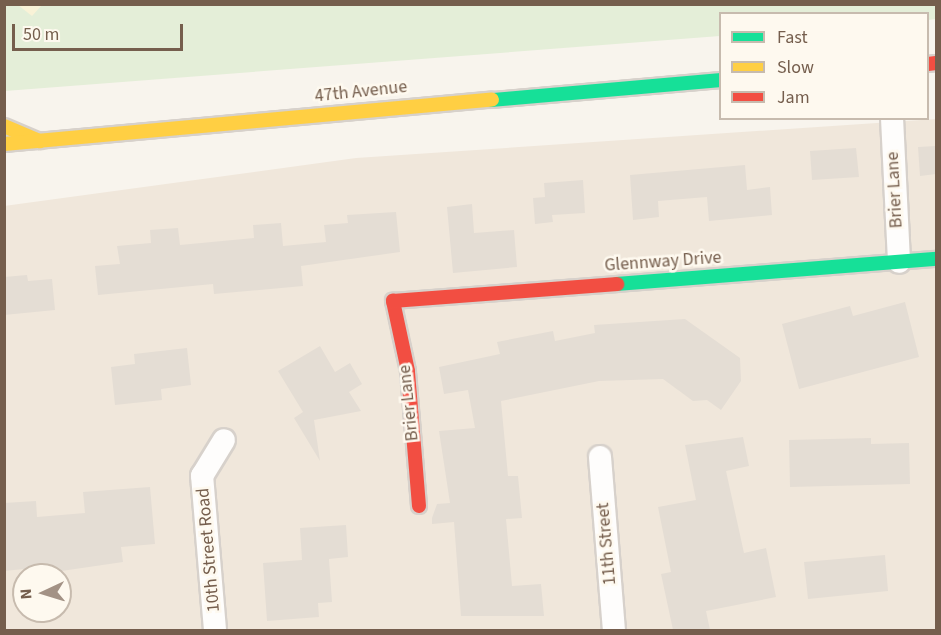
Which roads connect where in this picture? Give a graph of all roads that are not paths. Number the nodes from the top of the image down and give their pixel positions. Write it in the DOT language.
graph roads {
  1 [pos="719,80"];
  2 [pos="892,120"];
  3 [pos="4,126"];
  4 [pos="40,141"];
  5 [pos="4,144"];
  6 [pos="936,259"];
  7 [pos="899,262"];
  8 [pos="393,301"];
  9 [pos="224,440"];
  10 [pos="600,457"];
  11 [pos="419,506"];
  12 [pos="215,630"];
  13 [pos="614,630"];
  1 -- 4 [label="main road, 47th Avenue"];
  2 -- 7 [label="street, Brier Lane"];
  3 -- 4 [label="main road"];
  4 -- 5 [label="main road, 47th Avenue"];
  6 -- 7 [label="main road, Glennway Drive"];
  7 -- 8 [label="main road, Glennway Drive"];
  8 -- 11 [label="main road, Brier Lane"];
  9 -- 12 [label="street, 10th Street Road"];
  10 -- 13 [label="street, 11th Street"];
}
